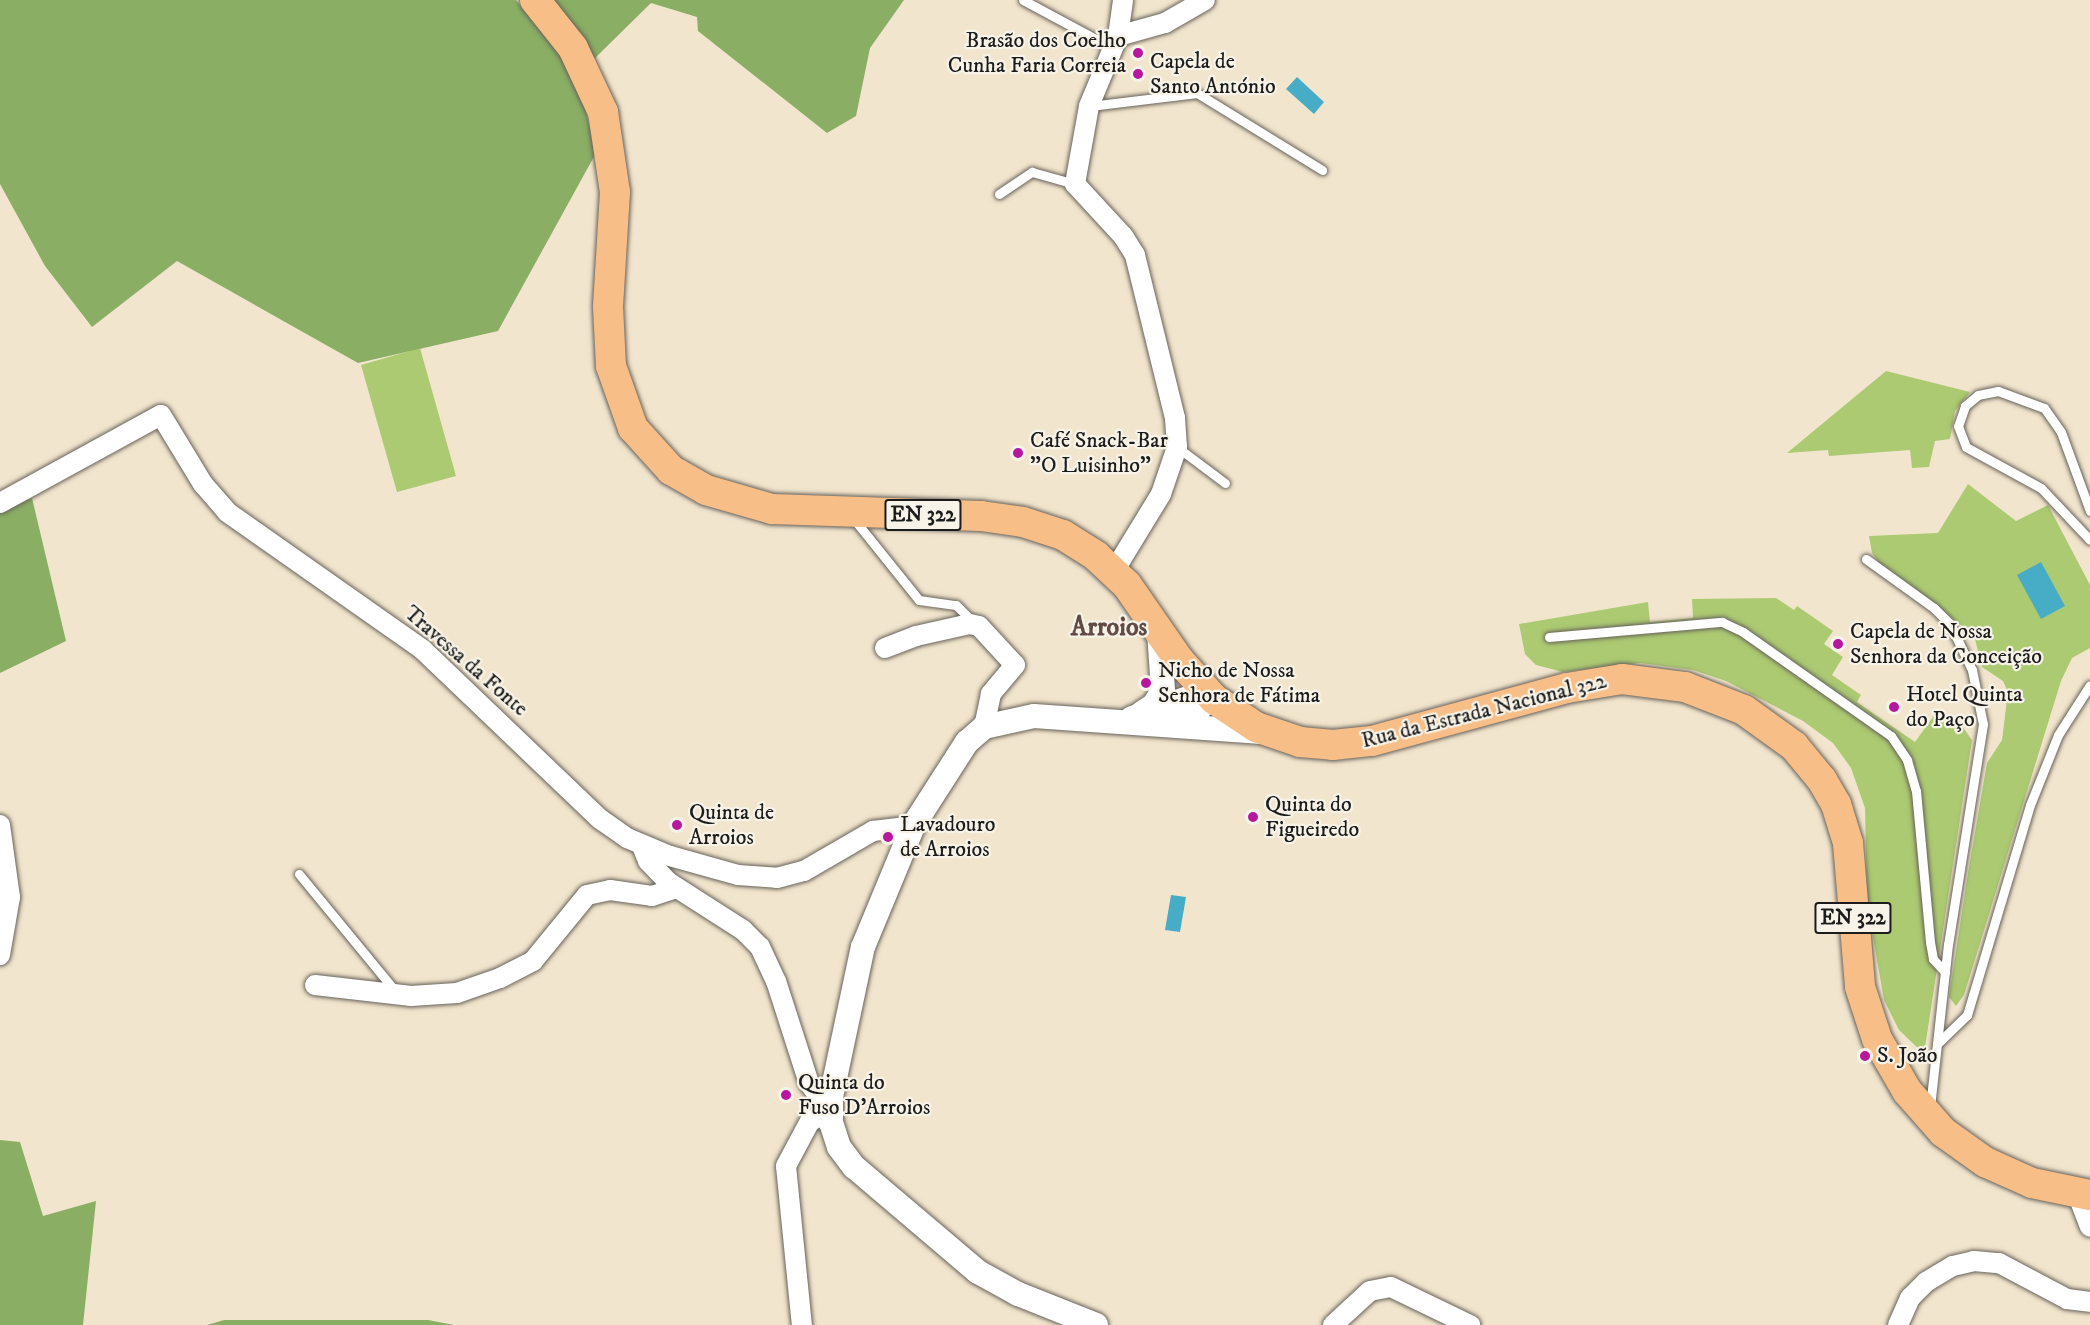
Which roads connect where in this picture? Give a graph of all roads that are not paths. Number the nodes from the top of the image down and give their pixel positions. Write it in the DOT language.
graph roads {
  1 [pos="535,0"];
  2 [pos="1023,0"];
  3 [pos="1123,0"];
  4 [pos="1205,0"];
  5 [pos="1116,43"];
  6 [pos="1089,106"];
  7 [pos="1322,170"];
  8 [pos="1075,184"];
  9 [pos="999,194"];
  10 [pos="1177,447"];
  11 [pos="1225,483"];
  12 [pos="0,503"];
  13 [pos="2090,512"];
  14 [pos="850,514"];
  15 [pos="2090,540"];
  16 [pos="1866,559"];
  17 [pos="1114,571"];
  18 [pos="976,625"];
  19 [pos="1159,631"];
  20 [pos="1549,637"];
  21 [pos="885,648"];
  22 [pos="2090,686"];
  23 [pos="1205,692"];
  24 [pos="1132,718"];
  25 [pos="1108,722"];
  26 [pos="1162,725"];
  27 [pos="984,727"];
  28 [pos="1268,732"];
  29 [pos="0,825"];
  30 [pos="913,826"];
  31 [pos="642,846"];
  32 [pos="299,874"];
  33 [pos="676,888"];
  34 [pos="0,954"];
  35 [pos="1945,972"];
  36 [pos="315,985"];
  37 [pos="397,994"];
  38 [pos="1937,1044"];
  39 [pos="830,1111"];
  40 [pos="1929,1118"];
  41 [pos="2083,1194"];
  42 [pos="2090,1227"];
  43 [pos="2090,1302"];
  44 [pos="802,1325"];
  45 [pos="1096,1325"];
  46 [pos="1333,1325"];
  47 [pos="1470,1325"];
  48 [pos="1898,1325"];
  1 -- 14 [label="main road, Rua da Estrada Nacional 322 / EN 322"];
  2 -- 5 [label="lane"];
  3 -- 5 [label="street"];
  4 -- 5 [label="street"];
  5 -- 6 [label="street"];
  6 -- 7 [label="lane"];
  6 -- 8 [label="street"];
  8 -- 9 [label="lane"];
  8 -- 10 [label="street"];
  10 -- 11 [label="lane"];
  10 -- 17 [label="street"];
  12 -- 31 [label="street, Travessa da Fonte"];
  13 -- 15 [label="lane"];
  14 -- 17 [label="main road, Rua da Estrada Nacional 322 / EN 322"];
  14 -- 18 [label="lane"];
  16 -- 35 [label="lane"];
  17 -- 19 [label="main road, Rua da Estrada Nacional 322 / EN 322"];
  18 -- 21 [label="street"];
  18 -- 27 [label="street"];
  19 -- 23 [label="main road, Rua da Estrada Nacional 322 / EN 322"];
  19 -- 24 [label="street"];
  20 -- 35 [label="lane"];
  22 -- 38 [label="lane"];
  23 -- 24 [label="street"];
  23 -- 26 [label="street"];
  23 -- 28 [label="main road, Rua da Estrada Nacional 322 / EN 322"];
  24 -- 25 [label="street"];
  25 -- 26 [label="street"];
  25 -- 27 [label="street"];
  26 -- 28 [label="street"];
  27 -- 30 [label="street"];
  28 -- 40 [label="main road, Rua da Estrada Nacional 322 / EN 322"];
  29 -- 34 [label="street"];
  30 -- 31 [label="street, Travessa da Fonte"];
  30 -- 39 [label="street"];
  31 -- 33 [label="street"];
  32 -- 37 [label="lane"];
  33 -- 37 [label="street"];
  33 -- 39 [label="street"];
  35 -- 38 [label="lane"];
  36 -- 37 [label="street"];
  38 -- 40 [label="lane"];
  39 -- 44 [label="street"];
  39 -- 45 [label="street"];
  40 -- 41 [label="main road, Rua da Estrada Nacional 322 / EN 322"];
  41 -- 42 [label="street"];
  43 -- 48 [label="street"];
  46 -- 47 [label="street"];
}
